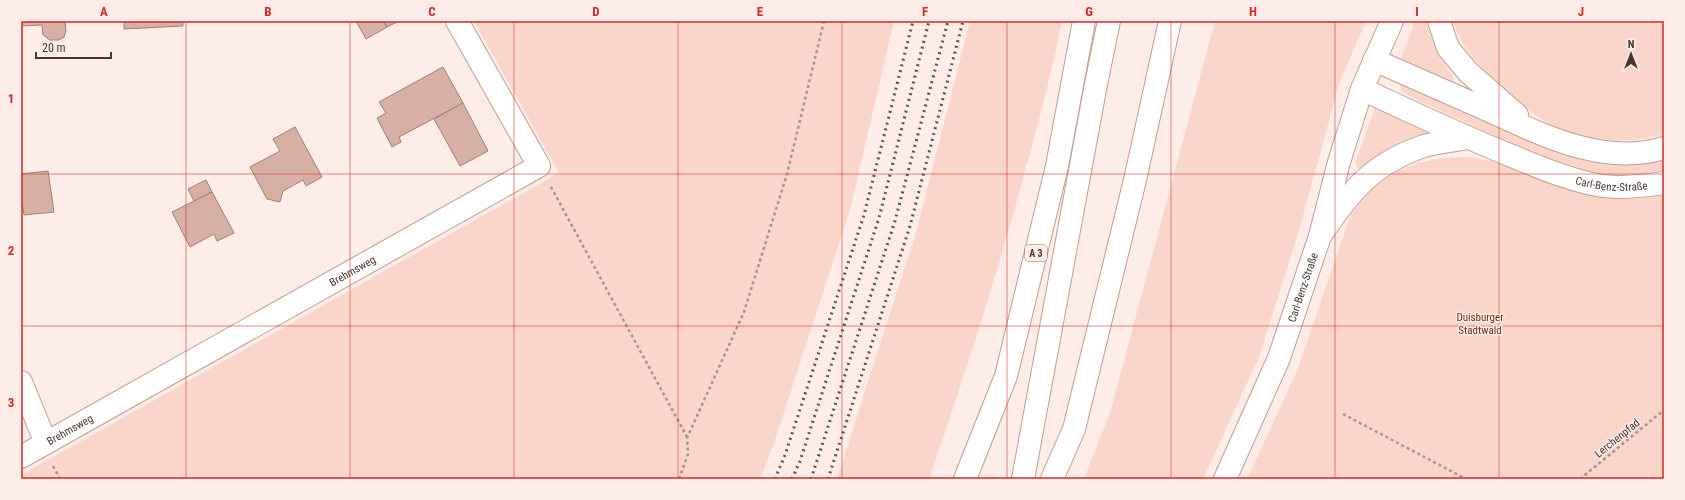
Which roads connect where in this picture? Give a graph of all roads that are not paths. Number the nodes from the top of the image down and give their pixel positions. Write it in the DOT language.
graph roads {
  1 [pos="457,21"];
  2 [pos="1084,21"];
  3 [pos="1109,21"];
  4 [pos="1170,21"];
  5 [pos="1392,21"];
  6 [pos="1439,21"];
  7 [pos="1374,60"];
  8 [pos="1362,89"];
  9 [pos="1538,132"];
  10 [pos="1466,138"];
  11 [pos="1664,148"];
  12 [pos="1664,183"];
  13 [pos="1320,236"];
  14 [pos="21,382"];
  15 [pos="46,443"];
  16 [pos="21,457"];
  17 [pos="966,479"];
  18 [pos="1022,479"];
  19 [pos="1052,479"];
  20 [pos="1225,479"];
  1 -- 15 [label="main road, Brehmsweg"];
  2 -- 17 [label="main road, A 3"];
  3 -- 18 [label="main road, A 3"];
  4 -- 19 [label="main road"];
  5 -- 7 [label="main road, Carl-Benz-Straße"];
  6 -- 9 [label="main road"];
  7 -- 8 [label="main road, Carl-Benz-Straße"];
  7 -- 9 [label="main road"];
  8 -- 10 [label="main road, Carl-Benz-Straße"];
  8 -- 13 [label="main road, Carl-Benz-Straße"];
  9 -- 11 [label="main road"];
  10 -- 12 [label="main road, Carl-Benz-Straße"];
  10 -- 13 [label="main road"];
  13 -- 20 [label="main road, Carl-Benz-Straße"];
  14 -- 15 [label="main road"];
  15 -- 16 [label="main road, Brehmsweg"];
}
